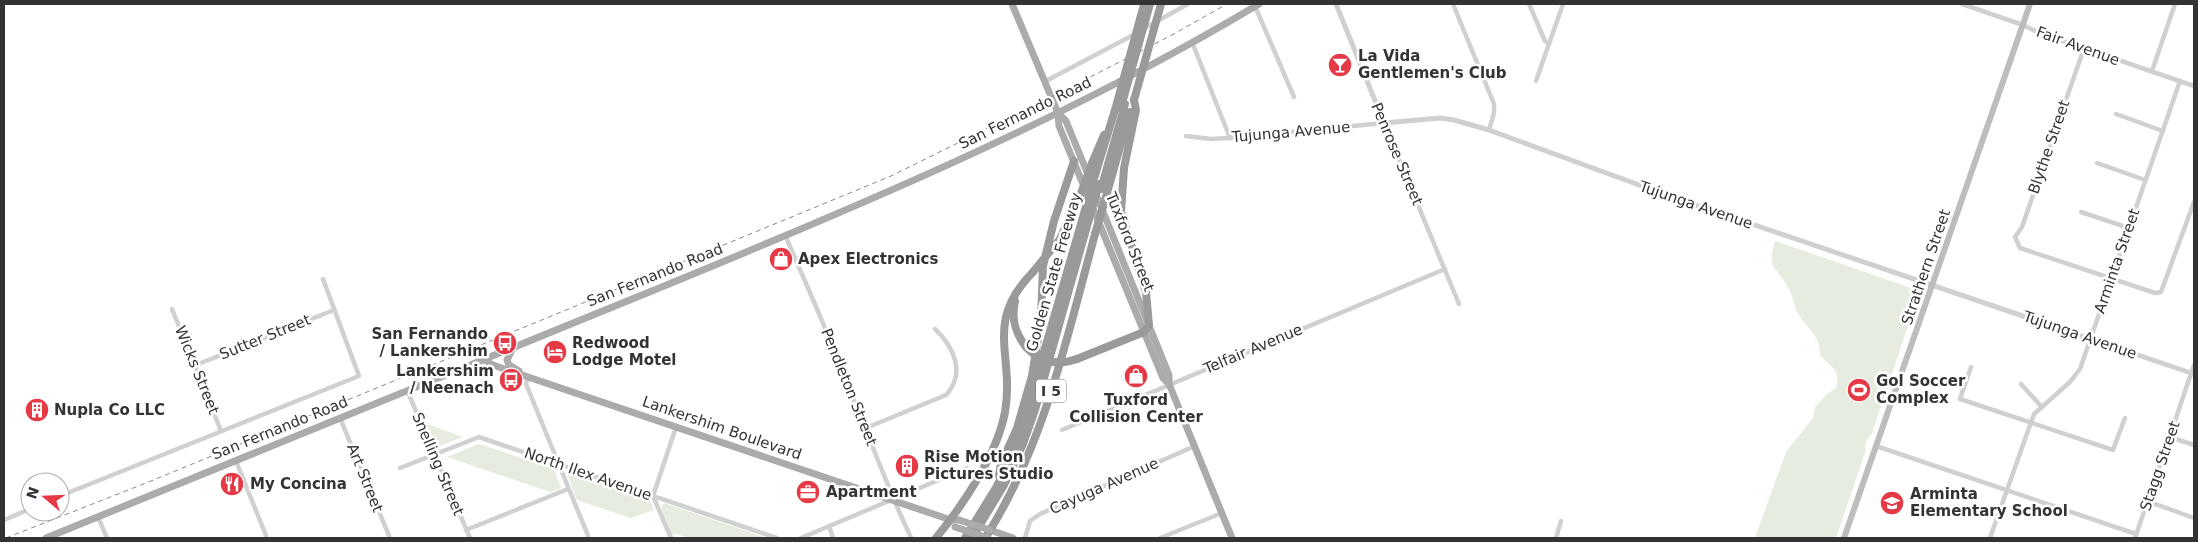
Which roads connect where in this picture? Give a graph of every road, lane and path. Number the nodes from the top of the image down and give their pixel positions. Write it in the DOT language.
graph roads {
  1 [pos="1012,4"];
  2 [pos="1162,4"];
  3 [pos="1188,4"];
  4 [pos="1336,4"];
  5 [pos="1453,4"];
  6 [pos="1529,4"];
  7 [pos="1563,4"];
  8 [pos="1962,4"];
  9 [pos="2030,4"];
  10 [pos="2175,4"];
  11 [pos="1148,5"];
  12 [pos="1257,5"];
  13 [pos="2023,25"];
  14 [pos="1192,42"];
  15 [pos="1549,44"];
  16 [pos="2084,48"];
  17 [pos="2152,71"];
  18 [pos="1536,81"];
  19 [pos="2180,81"];
  20 [pos="1044,82"];
  21 [pos="2194,86"];
  22 [pos="1294,97"];
  23 [pos="1134,100"];
  24 [pos="1120,107"];
  25 [pos="1058,113"];
  26 [pos="2116,114"];
  27 [pos="1111,120"];
  28 [pos="1384,123"];
  29 [pos="1489,130"];
  30 [pos="2162,131"];
  31 [pos="1186,136"];
  32 [pos="1230,138"];
  33 [pos="1074,161"];
  34 [pos="2096,163"];
  35 [pos="2145,180"];
  36 [pos="2194,202"];
  37 [pos="2081,212"];
  38 [pos="1090,222"];
  39 [pos="2128,228"];
  40 [pos="786,236"];
  41 [pos="1445,269"];
  42 [pos="1033,272"];
  43 [pos="2112,277"];
  44 [pos="323,279"];
  45 [pos="1123,281"];
  46 [pos="1933,286"];
  47 [pos="1136,294"];
  48 [pos="1459,304"];
  49 [pos="172,309"];
  50 [pos="334,310"];
  51 [pos="1149,325"];
  52 [pos="935,329"];
  53 [pos="1144,332"];
  54 [pos="2091,338"];
  55 [pos="513,348"];
  56 [pos="484,360"];
  57 [pos="196,365"];
  58 [pos="2194,365"];
  59 [pos="1972,367"];
  60 [pos="2193,374"];
  61 [pos="528,377"];
  62 [pos="1169,384"];
  63 [pos="2021,384"];
  64 [pos="407,390"];
  65 [pos="2041,406"];
  66 [pos="340,418"];
  67 [pos="2125,418"];
  68 [pos="2030,422"];
  69 [pos="676,427"];
  70 [pos="866,428"];
  71 [pos="222,430"];
  72 [pos="1062,430"];
  73 [pos="2170,437"];
  74 [pos="2194,445"];
  75 [pos="1195,446"];
  76 [pos="1876,446"];
  77 [pos="434,455"];
  78 [pos="236,461"];
  79 [pos="559,464"];
  80 [pos="400,468"];
  81 [pos="967,468"];
  82 [pos="997,486"];
  83 [pos="568,488"];
  84 [pos="2007,489"];
  85 [pos="70,492"];
  86 [pos="653,496"];
  87 [pos="894,500"];
  88 [pos="2148,501"];
  89 [pos="20,513"];
  90 [pos="1222,513"];
  91 [pos="98,517"];
  92 [pos="2194,518"];
  93 [pos="4,520"];
  94 [pos="1561,521"];
  95 [pos="953,524"];
  96 [pos="828,526"];
  97 [pos="466,530"];
  98 [pos="2135,536"];
  99 [pos="986,537"];
  100 [pos="46,538"];
  101 [pos="107,538"];
  102 [pos="268,538"];
  103 [pos="390,538"];
  104 [pos="470,538"];
  105 [pos="589,538"];
  106 [pos="671,538"];
  107 [pos="777,538"];
  108 [pos="801,538"];
  109 [pos="833,538"];
  110 [pos="911,538"];
  111 [pos="936,538"];
  112 [pos="965,538"];
  113 [pos="972,538"];
  114 [pos="976,538"];
  115 [pos="1013,538"];
  116 [pos="1025,538"];
  117 [pos="1160,538"];
  118 [pos="1232,538"];
  119 [pos="1556,538"];
  120 [pos="1844,538"];
  121 [pos="1990,538"];
  1 -- 20 [label="main road, Tuxford Street"];
  2 -- 23 [label="highway, Golden State Freeway / I 5, bridge"];
  3 -- 20 [label="street, San Fernando Road"];
  4 -- 28 [label="street, Penrose Street"];
  5 -- 29 [label="street"];
  6 -- 15 [label="street"];
  7 -- 15 [label="street"];
  8 -- 13 [label="street, Fair Avenue"];
  9 -- 13 [label="main road, Strathern Street"];
  10 -- 17 [label="street"];
  11 -- 24 [label="highway, Golden State Freeway / I 5, bridge"];
  11 -- 24 [label="highway"];
  12 -- 14 [label="main road, San Fernando Road"];
  12 -- 22 [label="street"];
  13 -- 16 [label="street, Fair Avenue"];
  13 -- 46 [label="main road, Strathern Street"];
  14 -- 25 [label="main road, San Fernando Road"];
  14 -- 32 [label="street"];
  15 -- 18 [label="street"];
  16 -- 17 [label="street, Fair Avenue"];
  16 -- 43 [label="street, Blythe Street"];
  17 -- 19 [label="street, Fair Avenue"];
  19 -- 21 [label="street, Fair Avenue"];
  19 -- 30 [label="street, Arminta Street"];
  20 -- 25 [label="main road, Tuxford Street"];
  23 -- 51 [label="highway"];
  23 -- 99 [label="highway, Golden State Freeway / I 5, bridge"];
  24 -- 27 [label="highway, Golden State Freeway / I 5"];
  24 -- 38 [label="highway, bridge"];
  25 -- 33 [label="main road, Tuxford Street"];
  25 -- 40 [label="main road, San Fernando Road"];
  25 -- 47 [label="main road, Tuxford Street"];
  26 -- 30 [label="street"];
  27 -- 42 [label="highway, bridge"];
  27 -- 82 [label="highway, Golden State Freeway / I 5, bridge"];
  28 -- 29 [label="street, Tujunga Avenue"];
  28 -- 32 [label="street, Tujunga Avenue"];
  28 -- 41 [label="street, Penrose Street"];
  29 -- 46 [label="street, Tujunga Avenue"];
  30 -- 35 [label="street, Arminta Street"];
  31 -- 32 [label="street, Tujunga Avenue"];
  33 -- 45 [label="main road, Tuxford Street"];
  33 -- 82 [label="highway"];
  34 -- 35 [label="street"];
  35 -- 39 [label="street, Arminta Street"];
  36 -- 43 [label="street"];
  37 -- 39 [label="street"];
  38 -- 113 [label="highway"];
  38 -- 114 [label="highway"];
  39 -- 43 [label="street, Arminta Street"];
  40 -- 55 [label="main road, San Fernando Road"];
  40 -- 70 [label="street, Pendleton Street"];
  41 -- 48 [label="street, Penrose Street"];
  41 -- 62 [label="street, Telfair Avenue"];
  42 -- 53 [label="highway, bridge"];
  42 -- 95 [label="highway"];
  43 -- 54 [label="street, Arminta Street"];
  44 -- 50 [label="street"];
  45 -- 47 [label="main road"];
  45 -- 53 [label="main road, Tuxford Street"];
  46 -- 54 [label="street, Tujunga Avenue"];
  46 -- 76 [label="main road, Strathern Street"];
  47 -- 51 [label="main road, Tuxford Street"];
  49 -- 57 [label="street, Wicks Street"];
  50 -- 57 [label="street, Sutter Street"];
  50 -- 71 [label="street, San Fernando Road"];
  51 -- 53 [label="highway"];
  51 -- 62 [label="main road, Tuxford Street"];
  52 -- 70 [label="street"];
  53 -- 62 [label="main road, Tuxford Street"];
  54 -- 60 [label="street, Tujunga Avenue"];
  54 -- 65 [label="street, Arminta Street"];
  55 -- 56 [label="main road, San Fernando Road"];
  55 -- 61 [label="main road"];
  56 -- 61 [label="main road, Lankershim Boulevard"];
  56 -- 64 [label="main road, San Fernando Road"];
  57 -- 71 [label="street, Wicks Street"];
  58 -- 60 [label="street, Stagg Street"];
  59 -- 68 [label="street"];
  60 -- 73 [label="street, Stagg Street"];
  61 -- 69 [label="main road, Lankershim Boulevard"];
  61 -- 79 [label="street"];
  62 -- 72 [label="street, Telfair Avenue"];
  62 -- 75 [label="main road, Tuxford Street"];
  63 -- 65 [label="street"];
  64 -- 66 [label="main road, San Fernando Road"];
  64 -- 77 [label="street, Snelling Street"];
  65 -- 68 [label="street, Arminta Street"];
  66 -- 78 [label="main road, San Fernando Road"];
  66 -- 103 [label="street, Art Street"];
  67 -- 68 [label="street"];
  68 -- 84 [label="street, Arminta Street"];
  69 -- 86 [label="street"];
  69 -- 87 [label="main road, Lankershim Boulevard"];
  70 -- 87 [label="street, Pendleton Street"];
  71 -- 85 [label="street, San Fernando Road"];
  73 -- 74 [label="street"];
  73 -- 88 [label="street, Stagg Street"];
  75 -- 90 [label="main road, Tuxford Street"];
  75 -- 116 [label="street, Cayuga Avenue"];
  76 -- 84 [label="street"];
  76 -- 120 [label="main road, Strathern Street"];
  77 -- 79 [label="street, North Ilex Avenue"];
  77 -- 80 [label="street, North Ilex Avenue"];
  77 -- 97 [label="street, Snelling Street"];
  78 -- 91 [label="main road, San Fernando Road"];
  78 -- 102 [label="street"];
  79 -- 83 [label="street"];
  79 -- 86 [label="street, North Ilex Avenue"];
  81 -- 87 [label="street"];
  82 -- 112 [label="highway, Golden State Freeway / I 5"];
  83 -- 97 [label="street"];
  83 -- 105 [label="street"];
  84 -- 98 [label="street"];
  84 -- 121 [label="street, Arminta Street"];
  86 -- 106 [label="street"];
  86 -- 107 [label="street, North Ilex Avenue"];
  87 -- 95 [label="main road, Lankershim Boulevard"];
  87 -- 96 [label="street"];
  87 -- 110 [label="street, Pendleton Street"];
  88 -- 92 [label="street"];
  88 -- 98 [label="street, Stagg Street"];
  89 -- 93 [label="street"];
  90 -- 117 [label="street"];
  90 -- 118 [label="main road, Tuxford Street"];
  91 -- 100 [label="main road, San Fernando Road"];
  91 -- 101 [label="street"];
  94 -- 119 [label="street"];
  95 -- 99 [label="main road, Lankershim Boulevard, bridge"];
  95 -- 111 [label="highway"];
  95 -- 115 [label="main road, Lankershim Boulevard, bridge"];
  96 -- 108 [label="street"];
  96 -- 109 [label="street"];
  97 -- 104 [label="street, Snelling Street"];
}
